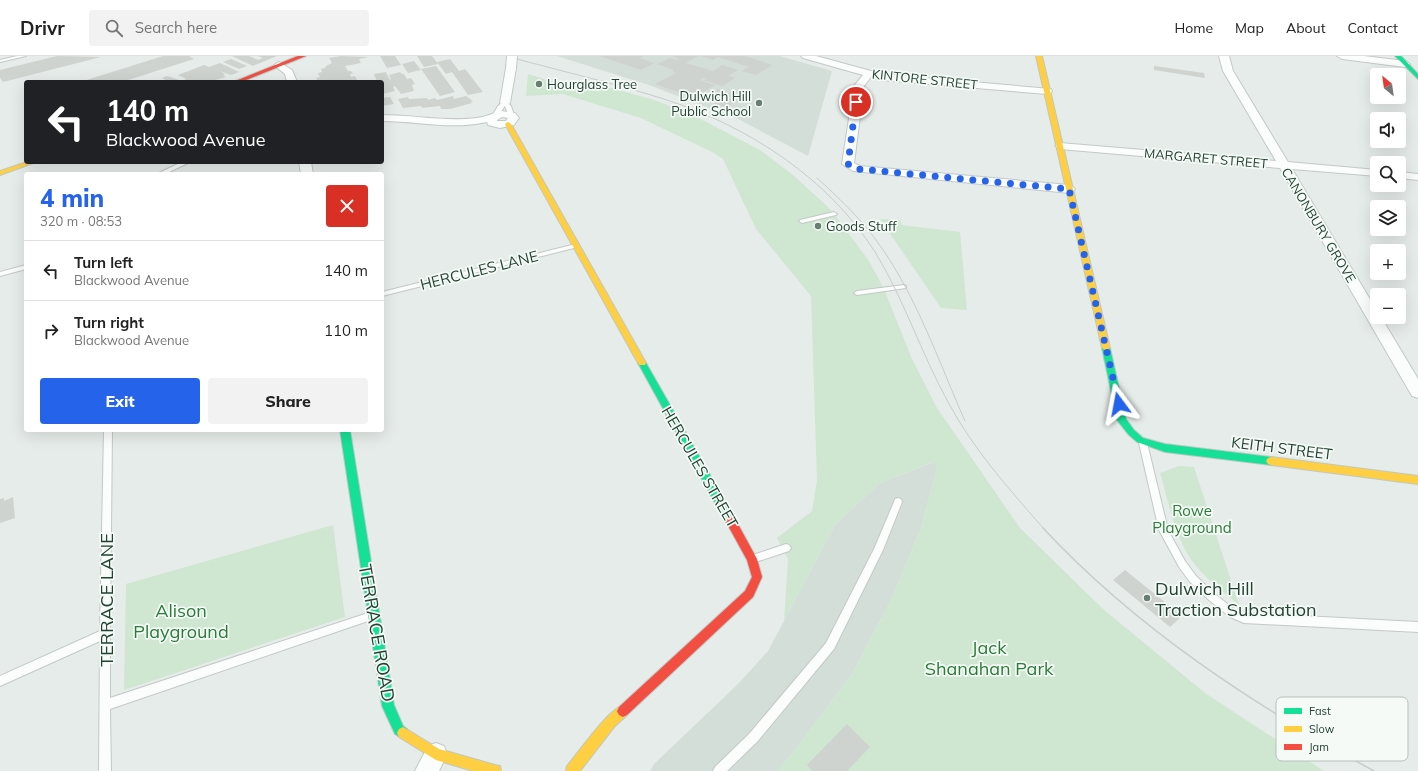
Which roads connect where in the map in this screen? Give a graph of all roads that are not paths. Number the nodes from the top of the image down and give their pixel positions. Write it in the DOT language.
graph roads {
  1 [pos="24,56"];
  2 [pos="303,56"];
  3 [pos="512,56"];
  4 [pos="806,56"];
  5 [pos="1039,56"];
  6 [pos="1224,56"];
  7 [pos="1342,56"];
  8 [pos="1398,56"];
  9 [pos="0,61"];
  10 [pos="1405,64"];
  11 [pos="279,65"];
  12 [pos="869,74"];
  13 [pos="1418,77"];
  14 [pos="241,80"];
  15 [pos="292,80"];
  16 [pos="1046,91"];
  17 [pos="505,103"];
  18 [pos="493,117"];
  19 [pos="384,118"];
  20 [pos="509,119"];
  21 [pos="1060,146"];
  22 [pos="28,164"];
  23 [pos="182,164"];
  24 [pos="1284,165"];
  25 [pos="15,169"];
  26 [pos="164,172"];
  27 [pos="1370,172"];
  28 [pos="0,173"];
  29 [pos="1406,176"];
  30 [pos="1418,177"];
  31 [pos="0,178"];
  32 [pos="1069,189"];
  33 [pos="834,214"];
  34 [pos="802,222"];
  35 [pos="576,246"];
  36 [pos="24,268"];
  37 [pos="0,274"];
  38 [pos="904,287"];
  39 [pos="857,293"];
  40 [pos="384,294"];
  41 [pos="1418,392"];
  42 [pos="108,432"];
  43 [pos="345,432"];
  44 [pos="1144,443"];
  45 [pos="1418,480"];
  46 [pos="898,502"];
  47 [pos="786,548"];
  48 [pos="752,559"];
  49 [pos="372,615"];
  50 [pos="1418,627"];
  51 [pos="106,633"];
  52 [pos="0,681"];
  53 [pos="106,705"];
  54 [pos="431,762"];
  55 [pos="105,771"];
  56 [pos="495,771"];
  57 [pos="572,771"];
  58 [pos="719,771"];
  1 -- 9 [label="lane"];
  2 -- 11 [label="main road"];
  3 -- 17 [label="street, bridge"];
  4 -- 12 [label="street, KINTORE STREET"];
  5 -- 16 [label="main road"];
  6 -- 24 [label="street, CANONBURY GROVE"];
  7 -- 10 [label="street"];
  8 -- 10 [label="main road"];
  10 -- 13 [label="main road"];
  11 -- 14 [label="main road"];
  11 -- 15 [label="street"];
  12 -- 16 [label="street, KINTORE STREET"];
  12 -- 32 [label="street"];
  16 -- 21 [label="main road"];
  17 -- 18 [label="lane"];
  17 -- 20 [label="lane"];
  18 -- 19 [label="street"];
  18 -- 20 [label="street"];
  20 -- 35 [label="main road, HERCULES STREET"];
  21 -- 24 [label="street, MARGARET STREET"];
  21 -- 32 [label="main road"];
  22 -- 25 [label="main road"];
  23 -- 26 [label="lane"];
  24 -- 27 [label="street, MARGARET STREET"];
  24 -- 41 [label="street, CANONBURY GROVE"];
  25 -- 28 [label="main road"];
  25 -- 31 [label="main road"];
  29 -- 30 [label="street"];
  32 -- 44 [label="main road"];
  33 -- 34 [label="lane"];
  35 -- 40 [label="lane, HERCULES LANE"];
  35 -- 48 [label="main road, HERCULES STREET"];
  36 -- 37 [label="lane"];
  38 -- 39 [label="lane"];
  42 -- 51 [label="lane, TERRACE LANE"];
  43 -- 49 [label="main road, TERRACE ROAD"];
  44 -- 45 [label="main road, KEITH STREET"];
  44 -- 50 [label="lane"];
  46 -- 58 [label="lane"];
  47 -- 48 [label="lane"];
  48 -- 57 [label="main road, HERCULES STREET"];
  49 -- 53 [label="lane"];
  49 -- 54 [label="main road, TERRACE ROAD"];
  51 -- 52 [label="lane"];
  51 -- 53 [label="lane, TERRACE LANE"];
  53 -- 55 [label="lane, TERRACE LANE"];
  54 -- 56 [label="main road, TERRACE ROAD"];
}
